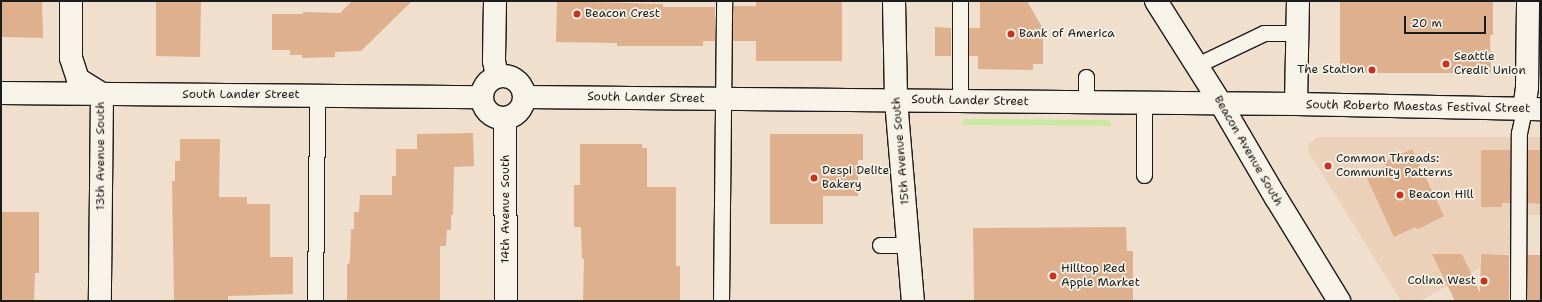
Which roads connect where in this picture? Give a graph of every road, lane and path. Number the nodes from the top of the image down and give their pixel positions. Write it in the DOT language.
graph roads {
  1 [pos="71,1"];
  2 [pos="495,1"];
  3 [pos="724,1"];
  4 [pos="894,1"];
  5 [pos="960,1"];
  6 [pos="1156,1"];
  7 [pos="1298,1"];
  8 [pos="1528,1"];
  9 [pos="1298,32"];
  10 [pos="1197,65"];
  11 [pos="497,77"];
  12 [pos="1086,77"];
  13 [pos="1,93"];
  14 [pos="102,94"];
  15 [pos="317,95"];
  16 [pos="482,97"];
  17 [pos="524,97"];
  18 [pos="723,99"];
  19 [pos="896,100"];
  20 [pos="960,101"];
  21 [pos="1086,102"];
  22 [pos="1144,103"];
  23 [pos="1221,104"];
  24 [pos="1296,104"];
  25 [pos="1532,109"];
  26 [pos="505,118"];
  27 [pos="1144,175"];
  28 [pos="880,245"];
  29 [pos="909,245"];
  30 [pos="100,301"];
  31 [pos="315,301"];
  32 [pos="506,301"];
  33 [pos="721,301"];
  34 [pos="913,301"];
  35 [pos="1339,301"];
  36 [pos="1518,301"];
  1 -- 14 [label="street, 13th Avenue South"];
  2 -- 11 [label="street"];
  3 -- 18 [label="lane"];
  4 -- 19 [label="street, 15th Avenue South"];
  5 -- 20 [label="lane"];
  6 -- 10 [label="street, Beacon Avenue South"];
  7 -- 9 [label="street"];
  8 -- 25 [label="street"];
  9 -- 10 [label="lane"];
  9 -- 24 [label="street"];
  10 -- 23 [label="street, Beacon Avenue South"];
  11 -- 16 [label="street"];
  11 -- 17 [label="street"];
  12 -- 21 [label="lane"];
  13 -- 14 [label="street, South Lander Street"];
  14 -- 15 [label="street, South Lander Street"];
  14 -- 30 [label="street, 13th Avenue South"];
  15 -- 16 [label="street, South Lander Street"];
  15 -- 31 [label="lane"];
  16 -- 26 [label="street"];
  17 -- 18 [label="street, South Lander Street"];
  17 -- 26 [label="street"];
  18 -- 19 [label="street, South Lander Street"];
  18 -- 33 [label="lane"];
  19 -- 20 [label="street, South Lander Street"];
  19 -- 29 [label="street, 15th Avenue South"];
  20 -- 21 [label="street, South Lander Street"];
  21 -- 22 [label="street, South Lander Street"];
  22 -- 23 [label="street, South Lander Street"];
  22 -- 27 [label="lane"];
  23 -- 24 [label="street, South Lander Street"];
  23 -- 35 [label="street, Beacon Avenue South"];
  24 -- 25 [label="street, South Roberto Maestas Festival Street"];
  25 -- 36 [label="lane"];
  26 -- 32 [label="street, 14th Avenue South"];
  28 -- 29 [label="lane"];
  29 -- 34 [label="street, 15th Avenue South"];
}
